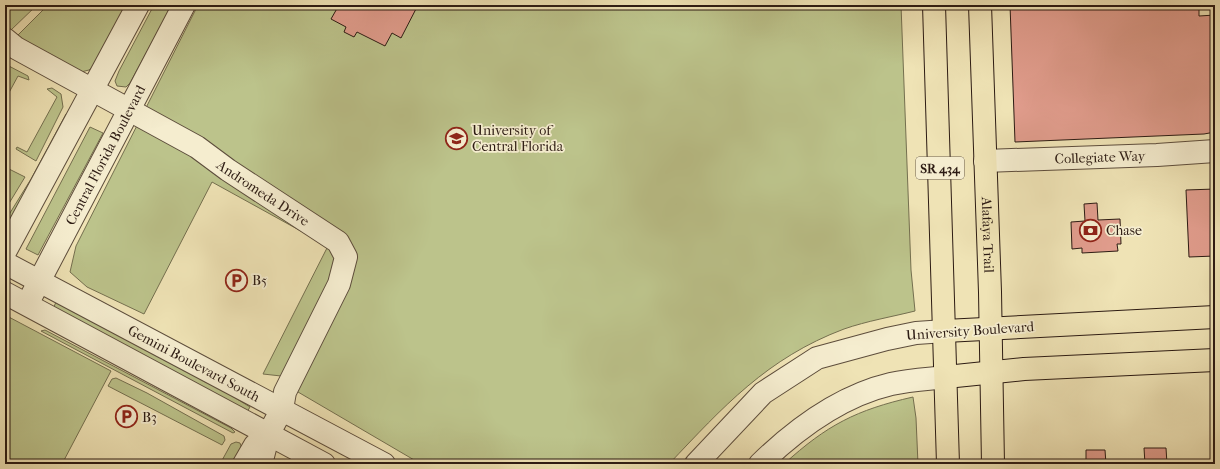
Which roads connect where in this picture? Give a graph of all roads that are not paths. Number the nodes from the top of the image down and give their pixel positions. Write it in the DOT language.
graph roads {
  1 [pos="138,5"];
  2 [pos="184,5"];
  3 [pos="934,5"];
  4 [pos="980,5"];
  5 [pos="5,39"];
  6 [pos="92,89"];
  7 [pos="129,110"];
  8 [pos="1215,151"];
  9 [pos="986,160"];
  10 [pos="5,252"];
  11 [pos="5,263"];
  12 [pos="40,281"];
  13 [pos="5,293"];
  14 [pos="27,305"];
  15 [pos="1215,317"];
  16 [pos="991,329"];
  17 [pos="945,331"];
  18 [pos="1215,360"];
  19 [pos="992,373"];
  20 [pos="946,377"];
  21 [pos="282,409"];
  22 [pos="269,433"];
  23 [pos="244,464"];
  24 [pos="261,464"];
  25 [pos="324,464"];
  26 [pos="384,464"];
  27 [pos="696,464"];
  28 [pos="760,464"];
  29 [pos="948,464"];
  30 [pos="994,464"];
  1 -- 6 [label="street"];
  2 -- 7 [label="street, Central Florida Boulevard"];
  3 -- 17 [label="main road, SR 434"];
  4 -- 9 [label="main road, Alafaya Trail"];
  5 -- 6 [label="street, Andromeda Drive"];
  6 -- 7 [label="street, Andromeda Drive"];
  6 -- 10 [label="street"];
  7 -- 12 [label="street, Central Florida Boulevard"];
  7 -- 21 [label="street, Andromeda Drive"];
  8 -- 9 [label="street, Collegiate Way"];
  9 -- 16 [label="main road, Alafaya Trail"];
  11 -- 12 [label="street, Gemini Boulevard South"];
  12 -- 14 [label="street, Central Florida Boulevard"];
  12 -- 21 [label="street, Gemini Boulevard South"];
  13 -- 14 [label="street, Gemini Boulevard South"];
  14 -- 22 [label="street, Gemini Boulevard South"];
  15 -- 16 [label="main road, University Boulevard"];
  16 -- 17 [label="main road, University Boulevard"];
  16 -- 19 [label="main road, Alafaya Trail"];
  17 -- 20 [label="main road, SR 434"];
  17 -- 27 [label="street, University Boulevard"];
  18 -- 19 [label="main road"];
  19 -- 20 [label="main road"];
  19 -- 30 [label="main road, Alafaya Trail"];
  20 -- 28 [label="street"];
  20 -- 29 [label="main road, SR 434"];
  21 -- 22 [label="street, Andromeda Drive"];
  21 -- 26 [label="street, Gemini Boulevard South"];
  22 -- 23 [label="street"];
  22 -- 24 [label="street"];
  22 -- 25 [label="street, Gemini Boulevard South"];
}
